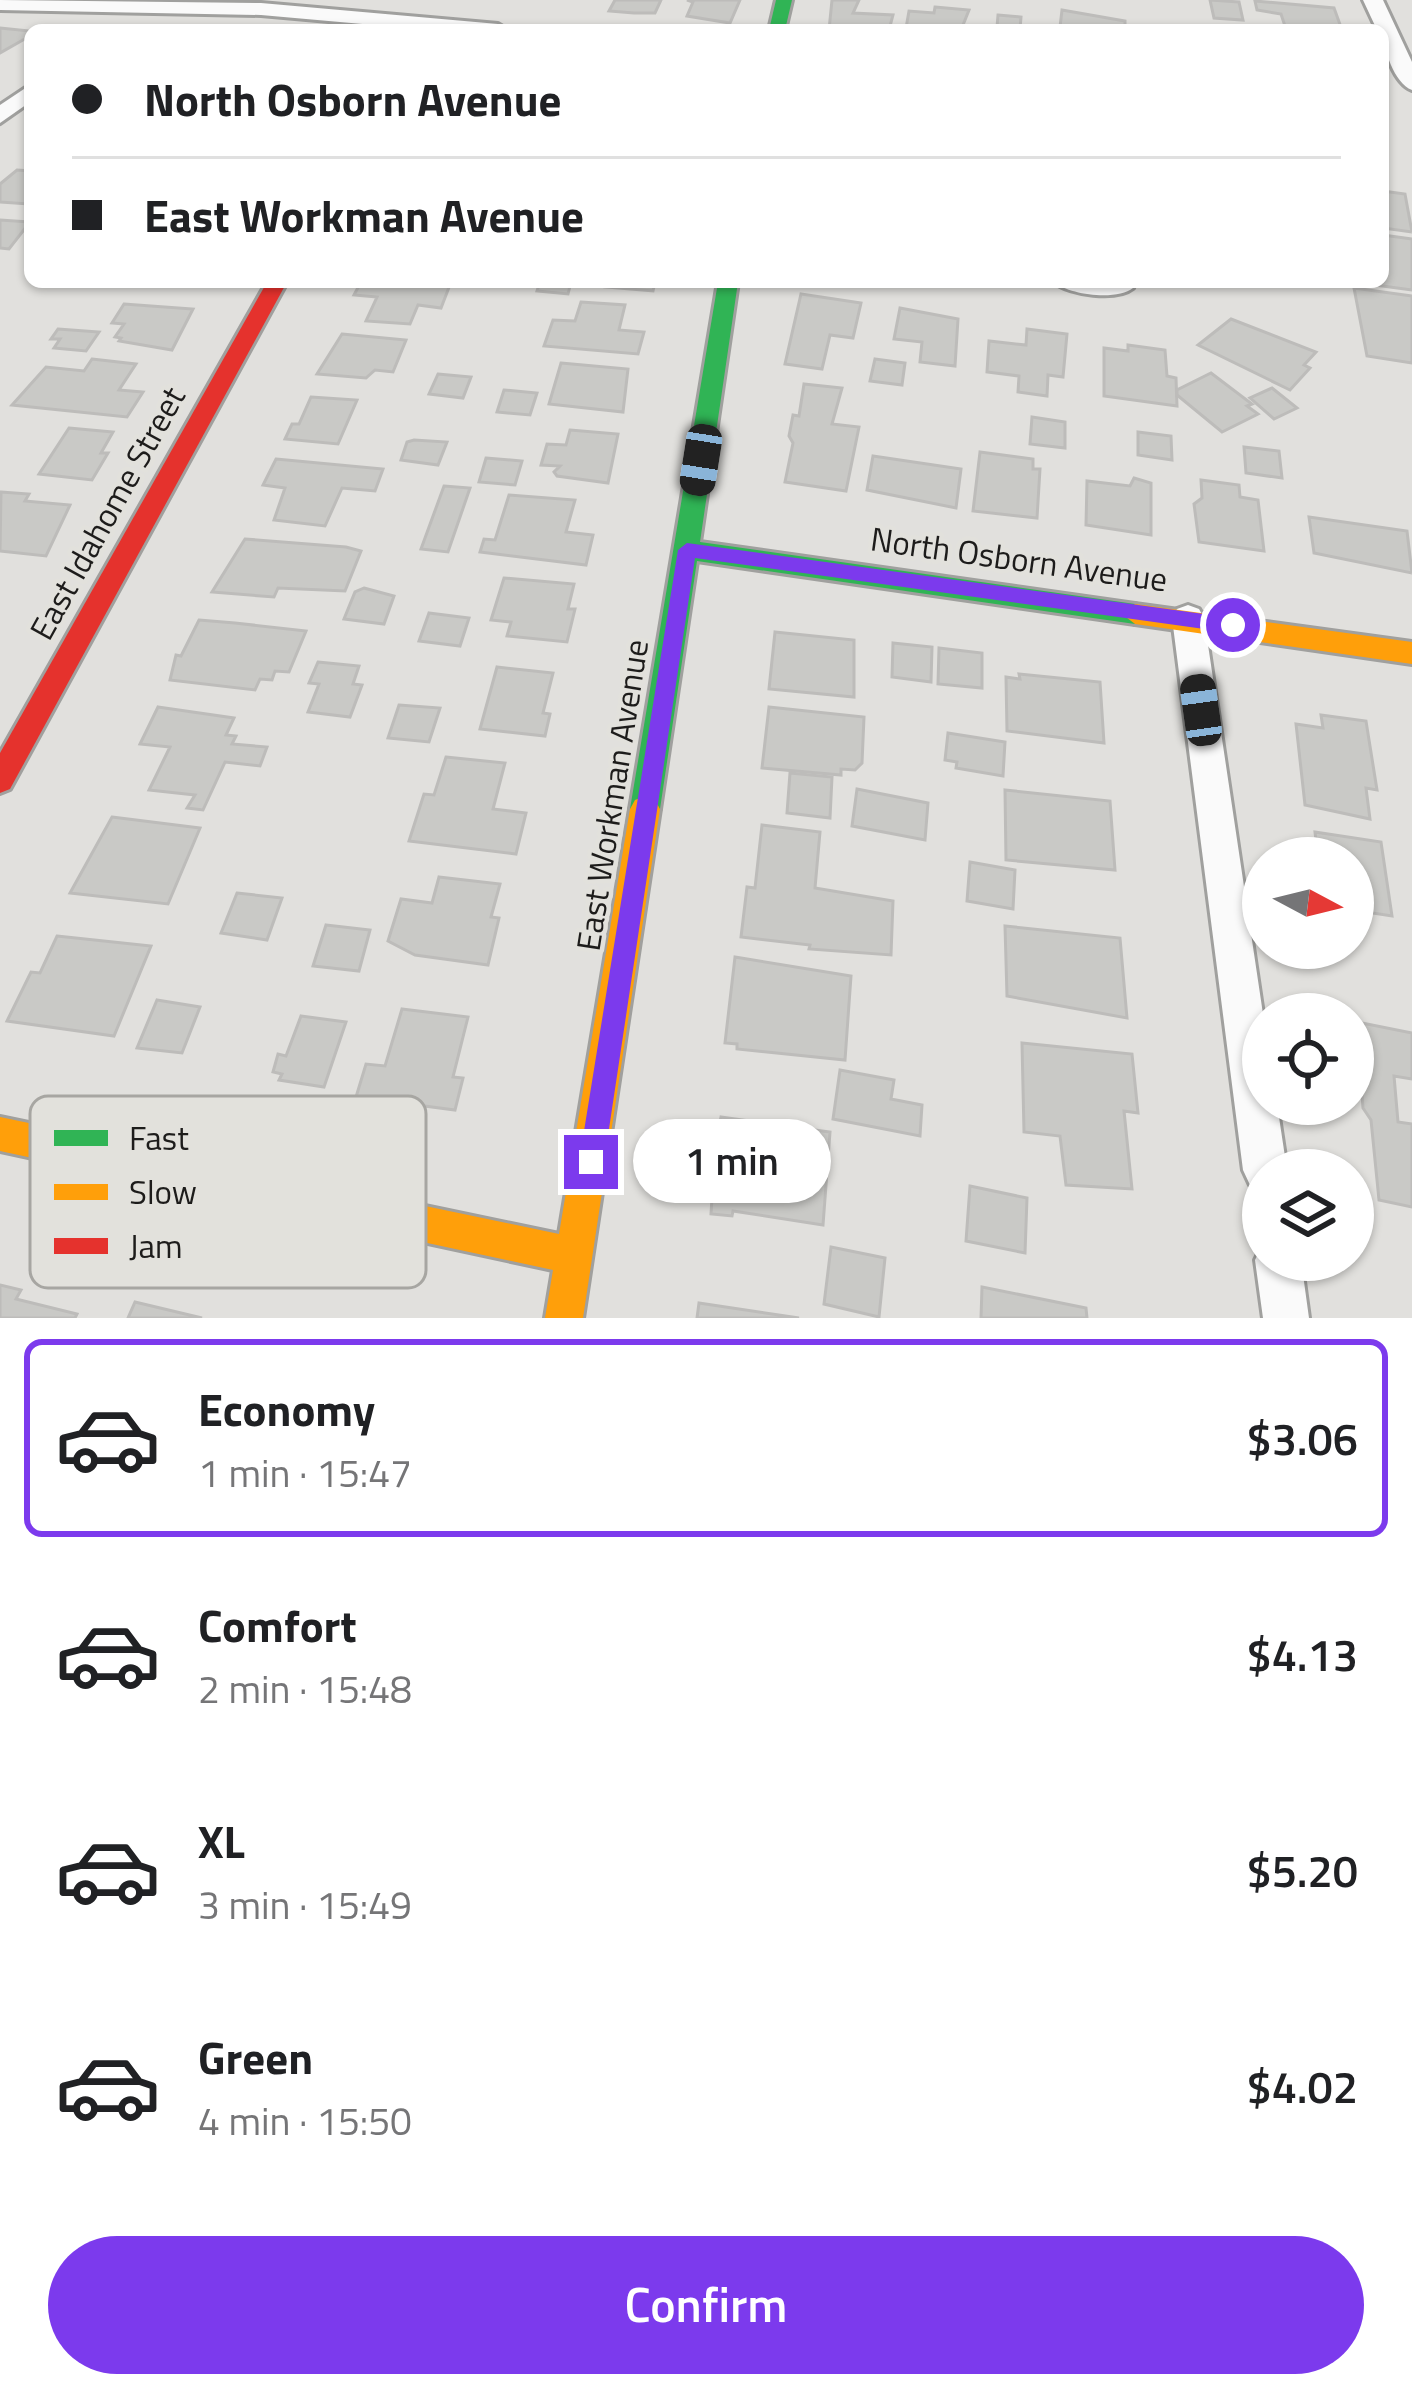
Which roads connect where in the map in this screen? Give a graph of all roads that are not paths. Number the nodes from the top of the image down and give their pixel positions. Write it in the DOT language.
graph roads {
  1 [pos="0,4"];
  2 [pos="119,8"];
  3 [pos="104,24"];
  4 [pos="401,24"];
  5 [pos="1389,34"];
  6 [pos="1412,84"];
  7 [pos="24,96"];
  8 [pos="0,116"];
  9 [pos="275,288"];
  10 [pos="727,288"];
  11 [pos="687,550"];
  12 [pos="1188,618"];
  13 [pos="1412,652"];
  14 [pos="0,779"];
  15 [pos="0,1134"];
  16 [pos="30,1140"];
  17 [pos="1262,1149"];
  18 [pos="426,1224"];
  19 [pos="576,1256"];
  20 [pos="1281,1281"];
  21 [pos="564,1318"];
  22 [pos="1286,1318"];
  1 -- 2 [label="street"];
  2 -- 3 [label="street"];
  2 -- 4 [label="street"];
  5 -- 6 [label="street"];
  7 -- 8 [label="street"];
  9 -- 14 [label="street, East Idahome Street"];
  10 -- 11 [label="street, East Workman Avenue"];
  11 -- 12 [label="street, North Osborn Avenue"];
  11 -- 19 [label="street, East Workman Avenue"];
  12 -- 13 [label="street, North Osborn Avenue"];
  12 -- 17 [label="street"];
  15 -- 16 [label="street"];
  18 -- 19 [label="street"];
  19 -- 21 [label="street, East Workman Avenue"];
  20 -- 22 [label="street"];
}
